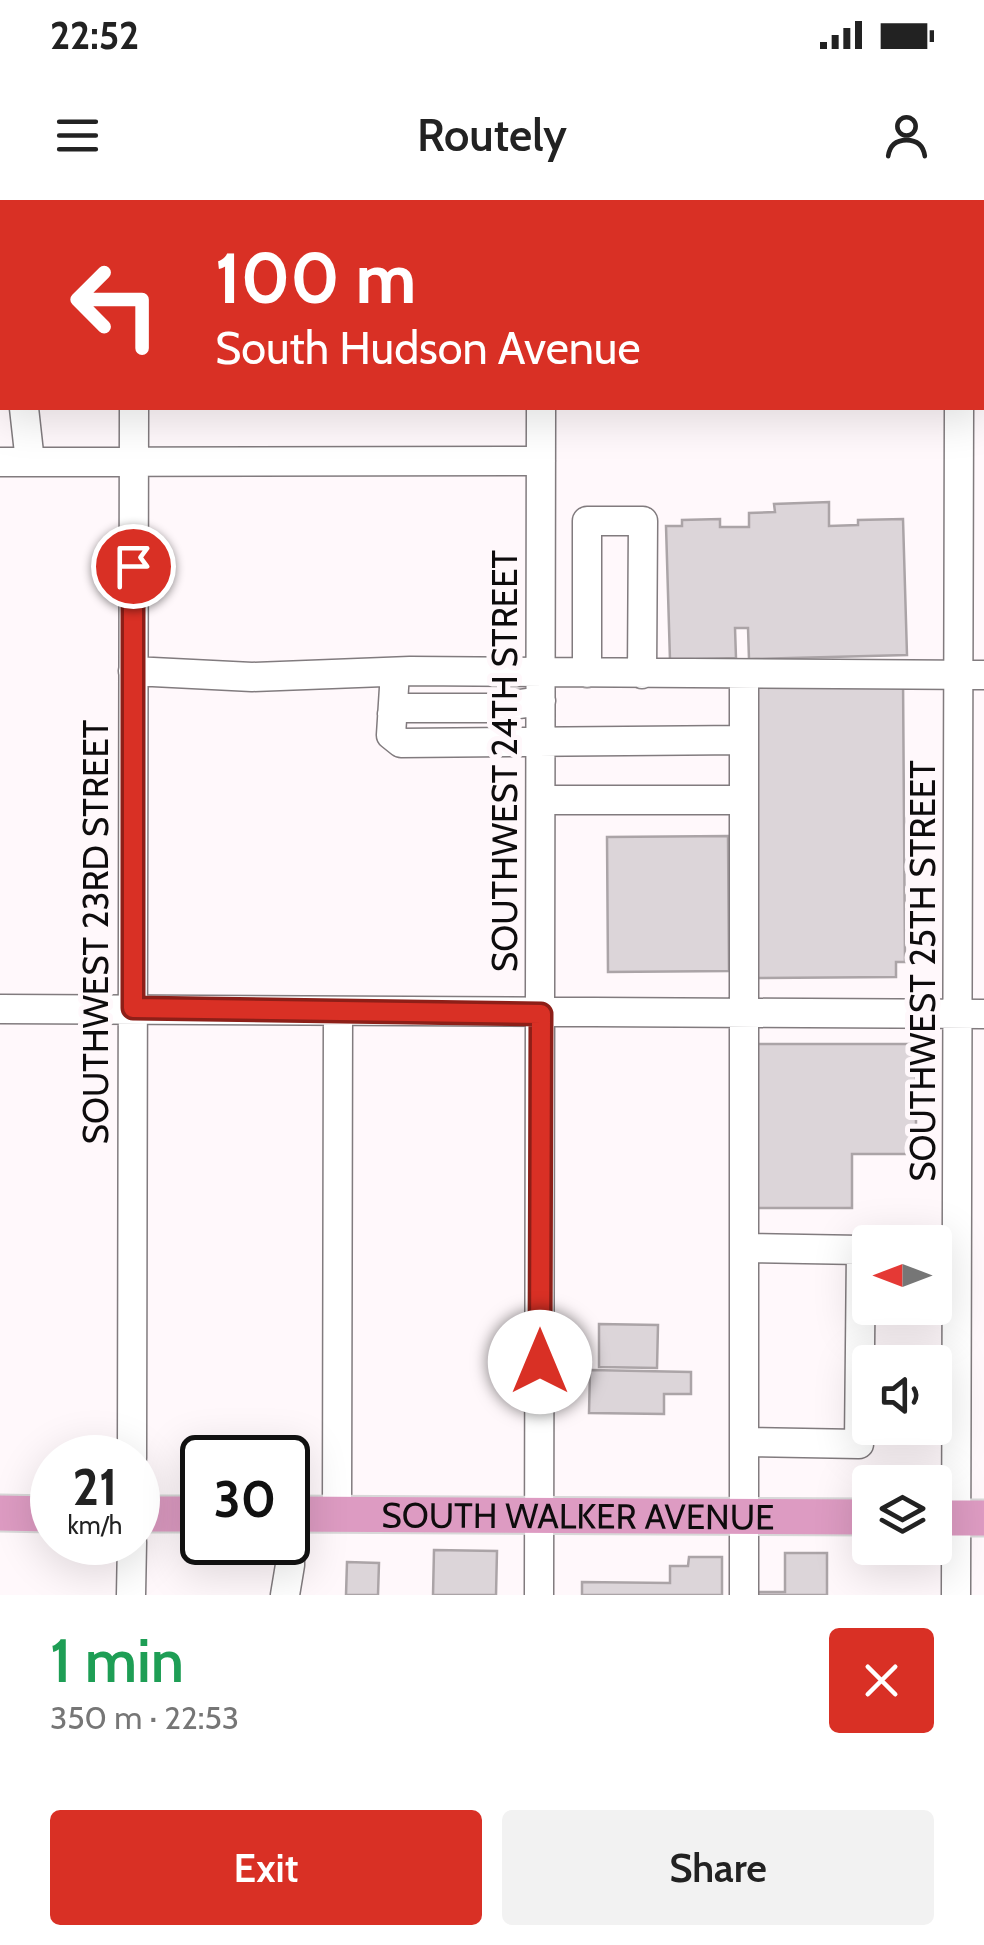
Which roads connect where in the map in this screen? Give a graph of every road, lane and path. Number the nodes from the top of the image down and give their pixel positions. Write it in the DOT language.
graph roads {
  1 [pos="24,410"];
  2 [pos="134,410"];
  3 [pos="541,410"];
  4 [pos="959,410"];
  5 [pos="541,461"];
  6 [pos="972,461"];
  7 [pos="0,462"];
  8 [pos="30,462"];
  9 [pos="134,462"];
  10 [pos="133,671"];
  11 [pos="395,672"];
  12 [pos="541,672"];
  13 [pos="587,673"];
  14 [pos="642,674"];
  15 [pos="744,675"];
  16 [pos="972,675"];
  17 [pos="541,701"];
  18 [pos="392,714"];
  19 [pos="744,740"];
  20 [pos="541,742"];
  21 [pos="541,800"];
  22 [pos="744,800"];
  23 [pos="133,1008"];
  24 [pos="0,1009"];
  25 [pos="338,1011"];
  26 [pos="743,1012"];
  27 [pos="541,1014"];
  28 [pos="972,1014"];
  29 [pos="744,1248"];
  30 [pos="132,1435"];
  31 [pos="745,1442"];
  32 [pos="0,1513"];
  33 [pos="30,1514"];
  34 [pos="310,1514"];
  35 [pos="337,1514"];
  36 [pos="539,1515"];
  37 [pos="745,1515"];
  38 [pos="852,1517"];
  39 [pos="958,1518"];
  40 [pos="132,1565"];
  41 [pos="290,1565"];
  42 [pos="131,1595"];
  43 [pos="285,1595"];
  44 [pos="539,1595"];
  45 [pos="744,1595"];
  46 [pos="956,1595"];
  1 -- 8 [label="street"];
  2 -- 9 [label="street, SOUTHWEST 23RD STREET"];
  3 -- 5 [label="street, SOUTHWEST 24TH STREET"];
  4 -- 6 [label="street, SOUTHWEST 25TH STREET"];
  5 -- 9 [label="street"];
  5 -- 12 [label="street, SOUTHWEST 24TH STREET"];
  6 -- 16 [label="street, SOUTHWEST 25TH STREET"];
  7 -- 8 [label="street"];
  8 -- 9 [label="street"];
  9 -- 10 [label="street, SOUTHWEST 23RD STREET"];
  10 -- 11 [label="street"];
  10 -- 23 [label="street, SOUTHWEST 23RD STREET"];
  11 -- 12 [label="street"];
  11 -- 18 [label="street"];
  12 -- 13 [label="street"];
  12 -- 17 [label="street, SOUTHWEST 24TH STREET"];
  13 -- 14 [label="street"];
  13 -- 14 [label="street"];
  14 -- 15 [label="street"];
  15 -- 16 [label="street"];
  15 -- 19 [label="street"];
  16 -- 28 [label="street, SOUTHWEST 25TH STREET"];
  17 -- 18 [label="street"];
  17 -- 20 [label="street, SOUTHWEST 24TH STREET"];
  18 -- 20 [label="street"];
  19 -- 20 [label="street"];
  19 -- 22 [label="street"];
  20 -- 21 [label="street, SOUTHWEST 24TH STREET"];
  21 -- 22 [label="street"];
  21 -- 27 [label="street, SOUTHWEST 24TH STREET"];
  22 -- 26 [label="street"];
  23 -- 24 [label="street"];
  23 -- 25 [label="street"];
  23 -- 30 [label="street, SOUTHWEST 23RD STREET"];
  25 -- 27 [label="street"];
  25 -- 35 [label="street"];
  26 -- 27 [label="street"];
  26 -- 28 [label="street"];
  26 -- 29 [label="street"];
  27 -- 36 [label="street, SOUTHWEST 24TH STREET"];
  28 -- 39 [label="street, SOUTHWEST 25TH STREET"];
  29 -- 31 [label="street"];
  29 -- 31 [label="street"];
  31 -- 37 [label="street"];
  32 -- 33 [label="main road"];
  34 -- 35 [label="main road, SOUTH WALKER AVENUE"];
  35 -- 36 [label="main road, SOUTH WALKER AVENUE"];
  36 -- 37 [label="main road, SOUTH WALKER AVENUE"];
  36 -- 44 [label="street, SOUTHWEST 24TH STREET"];
  37 -- 38 [label="main road, SOUTH WALKER AVENUE"];
  37 -- 45 [label="street"];
  39 -- 46 [label="street, SOUTHWEST 25TH STREET"];
  40 -- 42 [label="street"];
  41 -- 43 [label="street"];
}
